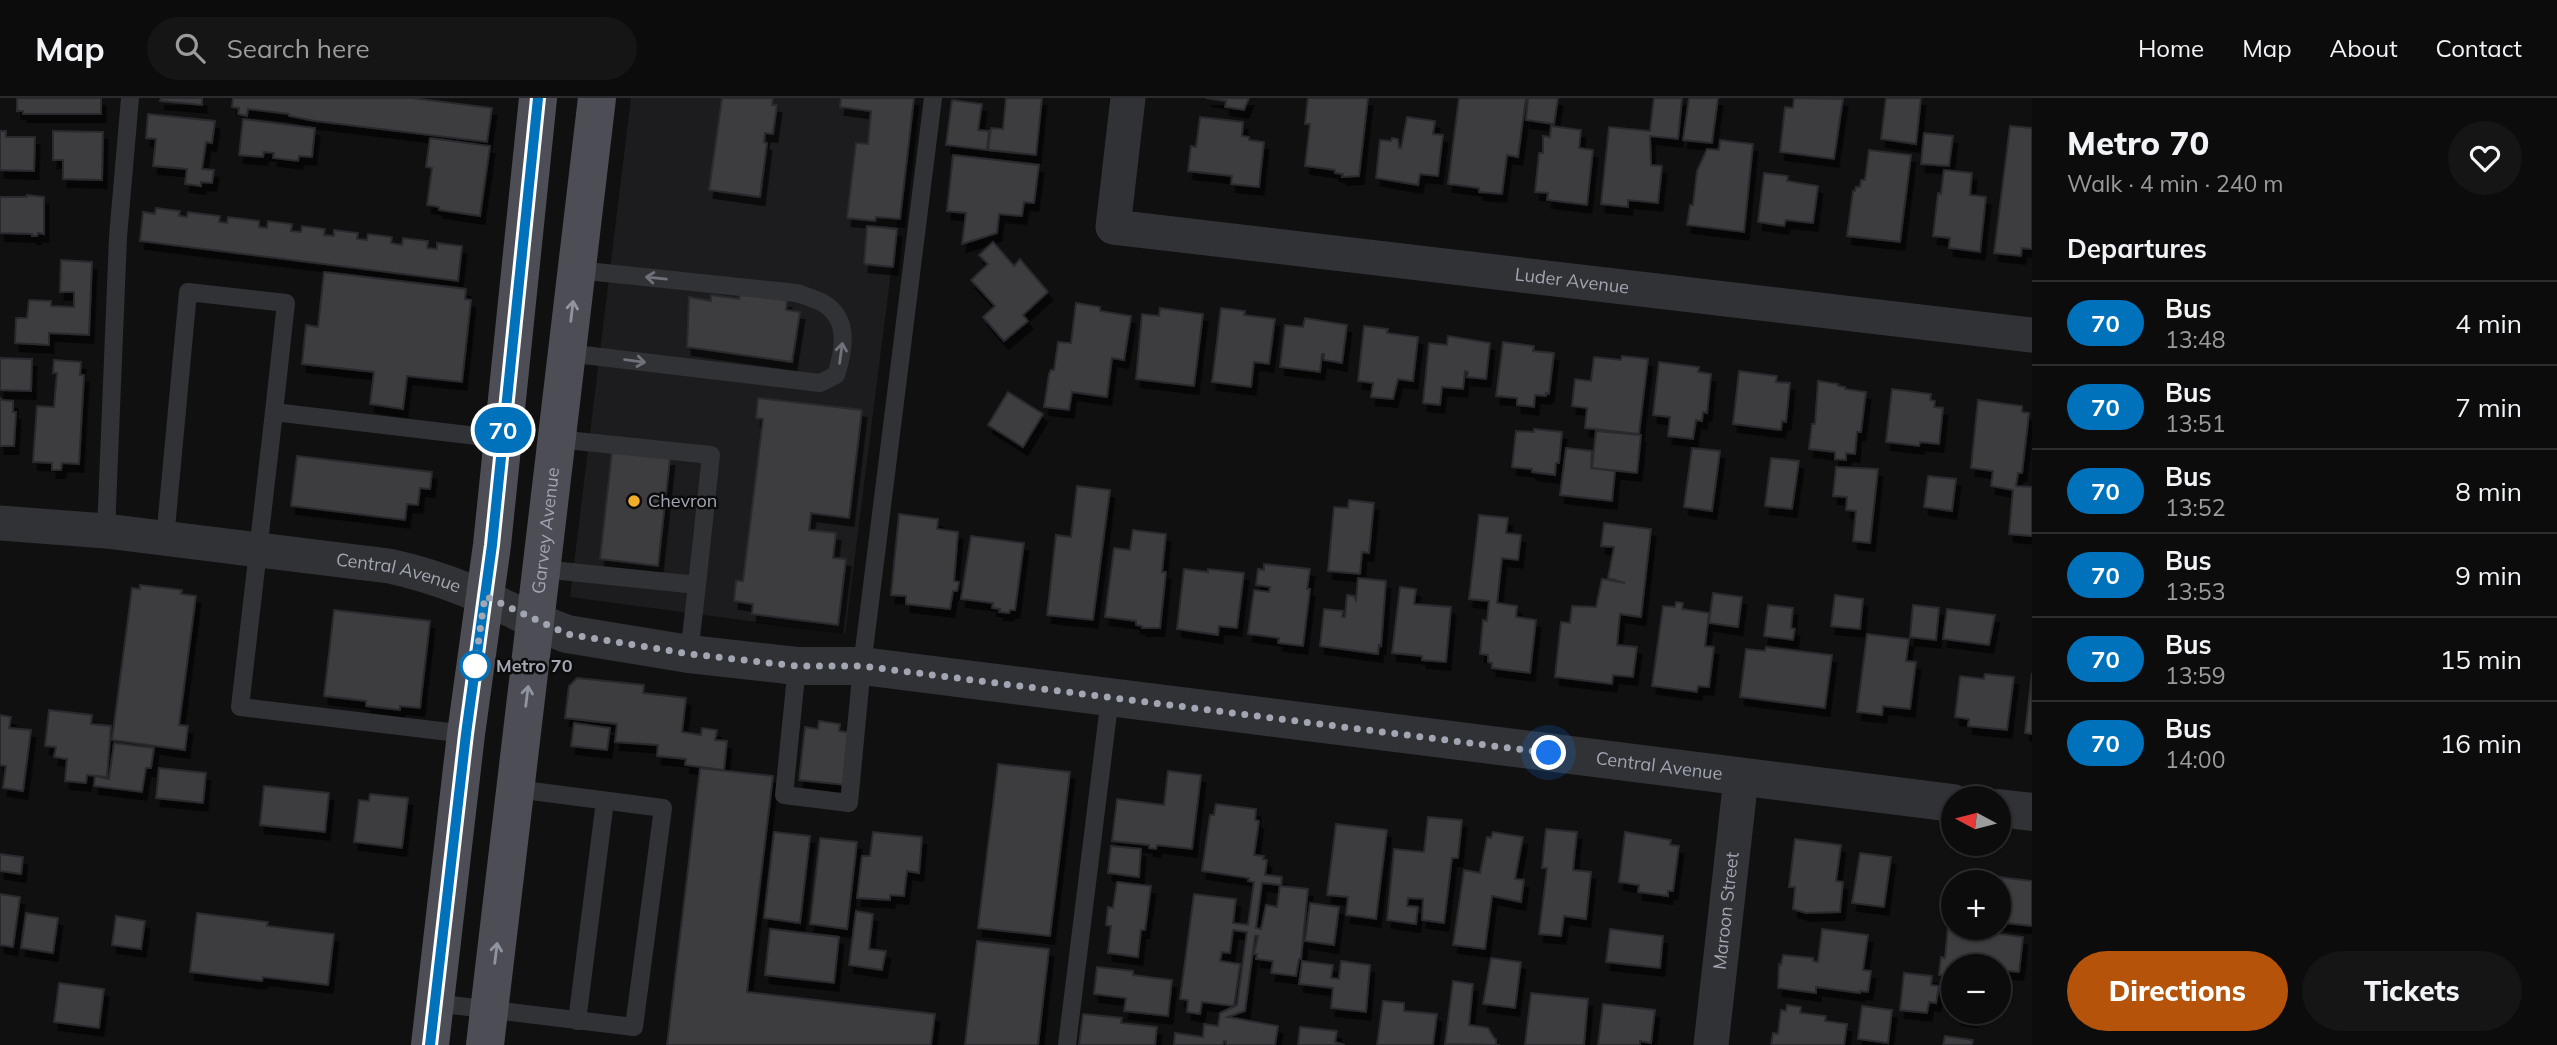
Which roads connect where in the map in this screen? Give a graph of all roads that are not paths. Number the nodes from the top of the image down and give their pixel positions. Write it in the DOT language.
graph roads {
  1 [pos="130,98"];
  2 [pos="538,98"];
  3 [pos="597,98"];
  4 [pos="933,98"];
  5 [pos="1128,98"];
  6 [pos="577,270"];
  7 [pos="2032,335"];
  8 [pos="567,352"];
  9 [pos="274,412"];
  10 [pos="502,439"];
  11 [pos="557,439"];
  12 [pos="0,523"];
  13 [pos="106,531"];
  14 [pos="165,539"];
  15 [pos="259,550"];
  16 [pos="542,569"];
  17 [pos="697,585"];
  18 [pos="485,596"];
  19 [pos="536,622"];
  20 [pos="690,654"];
  21 [pos="797,666"];
  22 [pos="862,666"];
  23 [pos="1111,697"];
  24 [pos="466,734"];
  25 [pos="1741,778"];
  26 [pos="516,789"];
  27 [pos="605,801"];
  28 [pos="1941,802"];
  29 [pos="2011,810"];
  30 [pos="2032,812"];
  31 [pos="435,1003"];
  32 [pos="577,1021"];
  33 [pos="487,1027"];
  34 [pos="430,1045"];
  35 [pos="1067,1045"];
  36 [pos="1711,1045"];
  1 -- 13 [label="lane"];
  2 -- 10 [label="main road"];
  3 -- 6 [label="main road, Garvey Avenue"];
  4 -- 22 [label="lane"];
  5 -- 7 [label="street, Luder Avenue"];
  8 -- 6 [label="main road, Garvey Avenue, one-way"];
  8 -- 6 [label="lane, one-way"];
  8 -- 11 [label="main road, Garvey Avenue"];
  9 -- 10 [label="lane"];
  9 -- 14 [label="lane"];
  9 -- 15 [label="lane"];
  10 -- 18 [label="main road"];
  11 -- 16 [label="main road, Garvey Avenue"];
  11 -- 17 [label="lane"];
  12 -- 13 [label="street, Central Avenue"];
  13 -- 14 [label="street, Central Avenue"];
  14 -- 15 [label="street, Central Avenue"];
  15 -- 18 [label="street, Central Avenue"];
  15 -- 24 [label="lane"];
  16 -- 17 [label="lane"];
  16 -- 19 [label="main road, Garvey Avenue"];
  17 -- 20 [label="lane"];
  18 -- 19 [label="street, Central Avenue"];
  18 -- 24 [label="main road"];
  19 -- 20 [label="street, Central Avenue"];
  26 -- 19 [label="main road, Garvey Avenue, one-way"];
  20 -- 21 [label="street, Central Avenue"];
  21 -- 22 [label="street, Central Avenue"];
  21 -- 22 [label="lane"];
  22 -- 23 [label="street, Central Avenue"];
  23 -- 25 [label="street, Central Avenue"];
  23 -- 35 [label="lane"];
  24 -- 31 [label="main road"];
  25 -- 28 [label="street, Central Avenue"];
  25 -- 36 [label="street, Maroon Street"];
  26 -- 27 [label="lane"];
  33 -- 26 [label="main road, Garvey Avenue, one-way"];
  27 -- 32 [label="lane"];
  27 -- 32 [label="lane"];
  29 -- 30 [label="street"];
  31 -- 33 [label="lane"];
  31 -- 34 [label="main road"];
  32 -- 33 [label="lane"];
}
